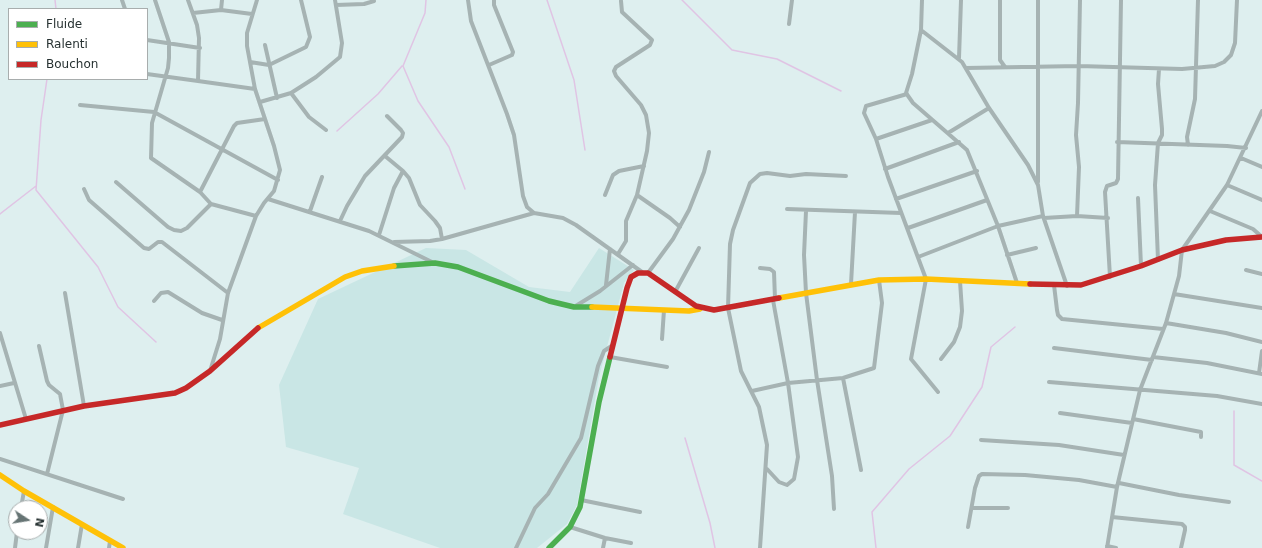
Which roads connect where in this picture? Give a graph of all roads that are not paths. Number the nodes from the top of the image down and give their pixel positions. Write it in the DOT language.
graph roads {
  1 [pos="155,0"];
  2 [pos="188,0"];
  3 [pos="222,0"];
  4 [pos="257,0"];
  5 [pos="301,0"];
  6 [pos="334,0"];
  7 [pos="468,0"];
  8 [pos="494,0"];
  9 [pos="792,0"];
  10 [pos="922,0"];
  11 [pos="961,0"];
  12 [pos="1000,0"];
  13 [pos="1038,0"];
  14 [pos="1080,0"];
  15 [pos="1121,0"];
  16 [pos="1198,0"];
  17 [pos="1237,0"];
  18 [pos="374,1"];
  19 [pos="621,1"];
  20 [pos="336,5"];
  21 [pos="221,10"];
  22 [pos="193,13"];
  23 [pos="252,14"];
  24 [pos="789,24"];
  25 [pos="921,30"];
  26 [pos="148,40"];
  27 [pos="168,42"];
  28 [pos="265,45"];
  29 [pos="200,48"];
  30 [pos="959,58"];
  31 [pos="1000,60"];
  32 [pos="250,62"];
  33 [pos="269,65"];
  34 [pos="489,65"];
  35 [pos="1079,66"];
  36 [pos="993,67"];
  37 [pos="1006,67"];
  38 [pos="1039,67"];
  39 [pos="966,68"];
  40 [pos="1120,68"];
  41 [pos="1159,69"];
  42 [pos="1197,69"];
  43 [pos="148,74"];
  44 [pos="165,78"];
  45 [pos="198,81"];
  46 [pos="255,89"];
  47 [pos="291,93"];
  48 [pos="907,94"];
  49 [pos="277,98"];
  50 [pos="260,102"];
  51 [pos="80,105"];
  52 [pos="990,108"];
  53 [pos="1262,111"];
  54 [pos="154,112"];
  55 [pos="387,116"];
  56 [pos="265,118"];
  57 [pos="932,120"];
  58 [pos="326,130"];
  59 [pos="948,133"];
  60 [pos="876,139"];
  61 [pos="959,142"];
  62 [pos="1117,142"];
  63 [pos="1158,143"];
  64 [pos="1188,145"];
  65 [pos="1246,148"];
  66 [pos="222,150"];
  67 [pos="709,152"];
  68 [pos="385,156"];
  69 [pos="1241,158"];
  70 [pos="644,166"];
  71 [pos="1262,167"];
  72 [pos="885,169"];
  73 [pos="403,170"];
  74 [pos="977,171"];
  75 [pos="846,176"];
  76 [pos="322,177"];
  77 [pos="278,180"];
  78 [pos="116,182"];
  79 [pos="1038,184"];
  80 [pos="1227,185"];
  81 [pos="84,189"];
  82 [pos="200,192"];
  83 [pos="606,195"];
  84 [pos="637,195"];
  85 [pos="1138,198"];
  86 [pos="268,199"];
  87 [pos="896,199"];
  88 [pos="987,200"];
  89 [pos="1262,200"];
  90 [pos="211,204"];
  91 [pos="787,209"];
  92 [pos="310,211"];
  93 [pos="806,211"];
  94 [pos="1210,211"];
  95 [pos="855,212"];
  96 [pos="534,213"];
  97 [pos="901,213"];
  98 [pos="256,216"];
  99 [pos="1077,216"];
  100 [pos="1044,217"];
  101 [pos="1108,218"];
  102 [pos="340,221"];
  103 [pos="998,226"];
  104 [pos="680,227"];
  105 [pos="908,228"];
  106 [pos="380,235"];
  107 [pos="1262,237"];
  108 [pos="442,239"];
  109 [pos="393,242"];
  110 [pos="699,248"];
  111 [pos="1036,248"];
  112 [pos="610,249"];
  113 [pos="1182,250"];
  114 [pos="618,254"];
  115 [pos="1007,254"];
  116 [pos="918,257"];
  117 [pos="1158,260"];
  118 [pos="435,263"];
  119 [pos="633,265"];
  120 [pos="1141,266"];
  121 [pos="760,268"];
  122 [pos="1246,270"];
  123 [pos="645,273"];
  124 [pos="1262,274"];
  125 [pos="1110,277"];
  126 [pos="926,279"];
  127 [pos="879,280"];
  128 [pos="960,281"];
  129 [pos="1016,283"];
  130 [pos="851,284"];
  131 [pos="606,285"];
  132 [pos="1054,285"];
  133 [pos="1067,286"];
  134 [pos="676,292"];
  135 [pos="65,293"];
  136 [pos="228,293"];
  137 [pos="806,293"];
  138 [pos="1174,294"];
  139 [pos="774,300"];
  140 [pos="154,301"];
  141 [pos="623,306"];
  142 [pos="574,307"];
  143 [pos="728,308"];
  144 [pos="1262,308"];
  145 [pos="701,309"];
  146 [pos="664,310"];
  147 [pos="222,320"];
  148 [pos="1166,323"];
  149 [pos="1163,330"];
  150 [pos="0,332"];
  151 [pos="662,339"];
  152 [pos="1262,342"];
  153 [pos="613,345"];
  154 [pos="39,346"];
  155 [pos="1054,348"];
  156 [pos="1262,351"];
  157 [pos="610,357"];
  158 [pos="941,359"];
  159 [pos="1152,359"];
  160 [pos="667,367"];
  161 [pos="210,371"];
  162 [pos="1260,373"];
  163 [pos="843,378"];
  164 [pos="817,380"];
  165 [pos="14,382"];
  166 [pos="1049,382"];
  167 [pos="788,383"];
  168 [pos="0,386"];
  169 [pos="1140,390"];
  170 [pos="752,391"];
  171 [pos="938,392"];
  172 [pos="1262,404"];
  173 [pos="84,406"];
  174 [pos="63,410"];
  175 [pos="1060,413"];
  176 [pos="26,419"];
  177 [pos="1133,421"];
  178 [pos="0,425"];
  179 [pos="1201,437"];
  180 [pos="981,440"];
  181 [pos="1124,455"];
  182 [pos="0,459"];
  183 [pos="766,469"];
  184 [pos="860,470"];
  185 [pos="47,474"];
  186 [pos="0,475"];
  187 [pos="1118,485"];
  188 [pos="24,491"];
  189 [pos="123,499"];
  190 [pos="22,500"];
  191 [pos="581,500"];
  192 [pos="1229,502"];
  193 [pos="53,508"];
  194 [pos="972,508"];
  195 [pos="1008,508"];
  196 [pos="834,509"];
  197 [pos="640,512"];
  198 [pos="1112,517"];
  199 [pos="82,524"];
  200 [pos="570,527"];
  201 [pos="968,527"];
  202 [pos="605,538"];
  203 [pos="110,541"];
  204 [pos="631,543"];
  205 [pos="1107,547"];
  206 [pos="46,548"];
  207 [pos="78,548"];
  208 [pos="109,548"];
  209 [pos="123,548"];
  210 [pos="516,548"];
  211 [pos="548,548"];
  212 [pos="603,548"];
  213 [pos="760,548"];
  214 [pos="1116,548"];
  215 [pos="1182,548"];
  1 -- 27 [label="street"];
  2 -- 22 [label="street"];
  3 -- 21 [label="street"];
  4 -- 23 [label="street"];
  5 -- 33 [label="street"];
  6 -- 20 [label="street"];
  7 -- 34 [label="street"];
  8 -- 34 [label="street"];
  9 -- 24 [label="street"];
  10 -- 25 [label="street"];
  11 -- 30 [label="street"];
  12 -- 31 [label="street"];
  13 -- 38 [label="street"];
  14 -- 35 [label="street"];
  15 -- 40 [label="street"];
  16 -- 42 [label="street"];
  17 -- 42 [label="street"];
  18 -- 20 [label="street"];
  19 -- 70 [label="street"];
  20 -- 47 [label="street"];
  21 -- 22 [label="street"];
  21 -- 23 [label="street"];
  22 -- 29 [label="street"];
  23 -- 32 [label="street"];
  25 -- 30 [label="street"];
  25 -- 48 [label="street"];
  26 -- 27 [label="street"];
  27 -- 29 [label="street"];
  27 -- 44 [label="street"];
  28 -- 33 [label="street"];
  29 -- 45 [label="street"];
  30 -- 39 [label="street"];
  31 -- 36 [label="street"];
  31 -- 37 [label="street"];
  32 -- 33 [label="street"];
  32 -- 46 [label="street"];
  33 -- 49 [label="street"];
  34 -- 96 [label="street"];
  35 -- 38 [label="street"];
  35 -- 40 [label="street"];
  35 -- 99 [label="street"];
  36 -- 37 [label="street"];
  36 -- 39 [label="street"];
  37 -- 38 [label="street"];
  38 -- 79 [label="street"];
  39 -- 52 [label="street"];
  40 -- 41 [label="street"];
  40 -- 62 [label="street"];
  41 -- 42 [label="street"];
  41 -- 63 [label="street"];
  42 -- 64 [label="street"];
  43 -- 44 [label="street"];
  44 -- 45 [label="street"];
  44 -- 54 [label="street"];
  45 -- 46 [label="street"];
  46 -- 50 [label="street"];
  47 -- 49 [label="street"];
  47 -- 58 [label="street"];
  48 -- 57 [label="street"];
  48 -- 60 [label="street"];
  49 -- 50 [label="street"];
  50 -- 56 [label="street"];
  51 -- 54 [label="street"];
  52 -- 59 [label="street"];
  52 -- 79 [label="street"];
  53 -- 65 [label="street"];
  54 -- 66 [label="street"];
  54 -- 82 [label="street"];
  55 -- 68 [label="street"];
  56 -- 66 [label="street"];
  56 -- 77 [label="street"];
  57 -- 59 [label="street"];
  57 -- 60 [label="street"];
  59 -- 61 [label="street"];
  60 -- 72 [label="street"];
  61 -- 72 [label="street"];
  61 -- 74 [label="street"];
  62 -- 63 [label="street"];
  62 -- 101 [label="street"];
  63 -- 64 [label="street"];
  63 -- 117 [label="street"];
  64 -- 65 [label="street"];
  65 -- 69 [label="street"];
  66 -- 77 [label="street"];
  66 -- 82 [label="street"];
  67 -- 104 [label="street"];
  68 -- 73 [label="street"];
  68 -- 102 [label="street"];
  69 -- 71 [label="street"];
  69 -- 80 [label="street"];
  70 -- 83 [label="street"];
  70 -- 84 [label="street"];
  72 -- 87 [label="street"];
  73 -- 106 [label="street"];
  73 -- 108 [label="street"];
  74 -- 87 [label="street"];
  74 -- 88 [label="street"];
  75 -- 143 [label="street"];
  76 -- 92 [label="street"];
  77 -- 86 [label="street"];
  78 -- 90 [label="street"];
  79 -- 100 [label="street"];
  80 -- 89 [label="street"];
  80 -- 94 [label="street"];
  81 -- 136 [label="street"];
  82 -- 90 [label="street"];
  84 -- 104 [label="street"];
  84 -- 114 [label="street"];
  85 -- 120 [label="street"];
  86 -- 92 [label="street"];
  86 -- 98 [label="street"];
  87 -- 97 [label="street"];
  88 -- 103 [label="street"];
  88 -- 105 [label="street"];
  90 -- 98 [label="street"];
  91 -- 93 [label="street"];
  92 -- 102 [label="street"];
  93 -- 95 [label="street"];
  93 -- 137 [label="street"];
  94 -- 107 [label="street"];
  94 -- 113 [label="street"];
  95 -- 97 [label="street"];
  95 -- 130 [label="street"];
  96 -- 108 [label="street"];
  96 -- 112 [label="street"];
  97 -- 105 [label="street"];
  98 -- 136 [label="street"];
  99 -- 100 [label="street"];
  99 -- 101 [label="street"];
  100 -- 103 [label="street"];
  100 -- 133 [label="street"];
  101 -- 125 [label="street"];
  102 -- 106 [label="street"];
  103 -- 115 [label="street"];
  103 -- 116 [label="street"];
  104 -- 123 [label="street"];
  105 -- 116 [label="street"];
  106 -- 109 [label="street"];
  107 -- 113 [label="street"];
  108 -- 109 [label="street"];
  109 -- 118 [label="street"];
  110 -- 134 [label="street"];
  111 -- 115 [label="street"];
  112 -- 114 [label="street"];
  112 -- 131 [label="street"];
  113 -- 117 [label="street"];
  113 -- 138 [label="street"];
  114 -- 119 [label="street"];
  115 -- 129 [label="street"];
  116 -- 126 [label="street"];
  117 -- 120 [label="street"];
  118 -- 142 [label="street"];
  118 -- 161 [label="street"];
  119 -- 123 [label="street"];
  119 -- 131 [label="street"];
  120 -- 125 [label="street"];
  121 -- 139 [label="street"];
  122 -- 124 [label="street"];
  123 -- 134 [label="street"];
  123 -- 141 [label="street"];
  125 -- 133 [label="street"];
  126 -- 127 [label="street"];
  126 -- 128 [label="street"];
  126 -- 171 [label="street"];
  127 -- 130 [label="street"];
  127 -- 163 [label="street"];
  128 -- 129 [label="street"];
  128 -- 158 [label="street"];
  129 -- 132 [label="street"];
  130 -- 137 [label="street"];
  131 -- 142 [label="street"];
  132 -- 133 [label="street"];
  132 -- 149 [label="street"];
  134 -- 145 [label="street"];
  135 -- 173 [label="street"];
  136 -- 147 [label="street"];
  137 -- 139 [label="street"];
  137 -- 164 [label="street"];
  138 -- 144 [label="street"];
  138 -- 148 [label="street"];
  139 -- 143 [label="street"];
  139 -- 167 [label="street"];
  140 -- 147 [label="street"];
  141 -- 142 [label="street"];
  141 -- 146 [label="street"];
  141 -- 153 [label="street"];
  143 -- 145 [label="street"];
  143 -- 170 [label="street"];
  145 -- 146 [label="street"];
  146 -- 151 [label="street"];
  147 -- 161 [label="street"];
  148 -- 149 [label="street"];
  148 -- 152 [label="street"];
  149 -- 159 [label="street"];
  150 -- 165 [label="street"];
  153 -- 157 [label="street"];
  153 -- 210 [label="street"];
  154 -- 174 [label="street"];
  155 -- 159 [label="street"];
  156 -- 162 [label="street"];
  157 -- 160 [label="street"];
  157 -- 191 [label="street"];
  159 -- 162 [label="street"];
  159 -- 169 [label="street"];
  161 -- 173 [label="street"];
  163 -- 164 [label="street"];
  163 -- 184 [label="street"];
  164 -- 167 [label="street"];
  164 -- 196 [label="street"];
  165 -- 168 [label="street"];
  165 -- 176 [label="street"];
  166 -- 169 [label="street"];
  167 -- 170 [label="street"];
  167 -- 183 [label="street"];
  169 -- 172 [label="street"];
  169 -- 177 [label="street"];
  170 -- 183 [label="street"];
  173 -- 174 [label="street"];
  174 -- 176 [label="street"];
  174 -- 185 [label="street"];
  175 -- 177 [label="street"];
  176 -- 178 [label="street"];
  177 -- 179 [label="street"];
  177 -- 181 [label="street"];
  180 -- 181 [label="street"];
  181 -- 187 [label="street"];
  182 -- 185 [label="street"];
  183 -- 213 [label="street"];
  185 -- 189 [label="street"];
  186 -- 188 [label="street"];
  187 -- 192 [label="street"];
  187 -- 194 [label="street"];
  187 -- 198 [label="street"];
  188 -- 190 [label="street"];
  188 -- 193 [label="street"];
  191 -- 197 [label="street"];
  191 -- 200 [label="street"];
  193 -- 199 [label="street"];
  193 -- 206 [label="street"];
  194 -- 195 [label="street"];
  194 -- 201 [label="street"];
  198 -- 205 [label="street"];
  198 -- 215 [label="street"];
  199 -- 203 [label="street"];
  199 -- 207 [label="street"];
  200 -- 202 [label="street"];
  200 -- 211 [label="street"];
  202 -- 204 [label="street"];
  202 -- 212 [label="street"];
  203 -- 208 [label="street"];
  203 -- 209 [label="street"];
  205 -- 214 [label="street"];
}
